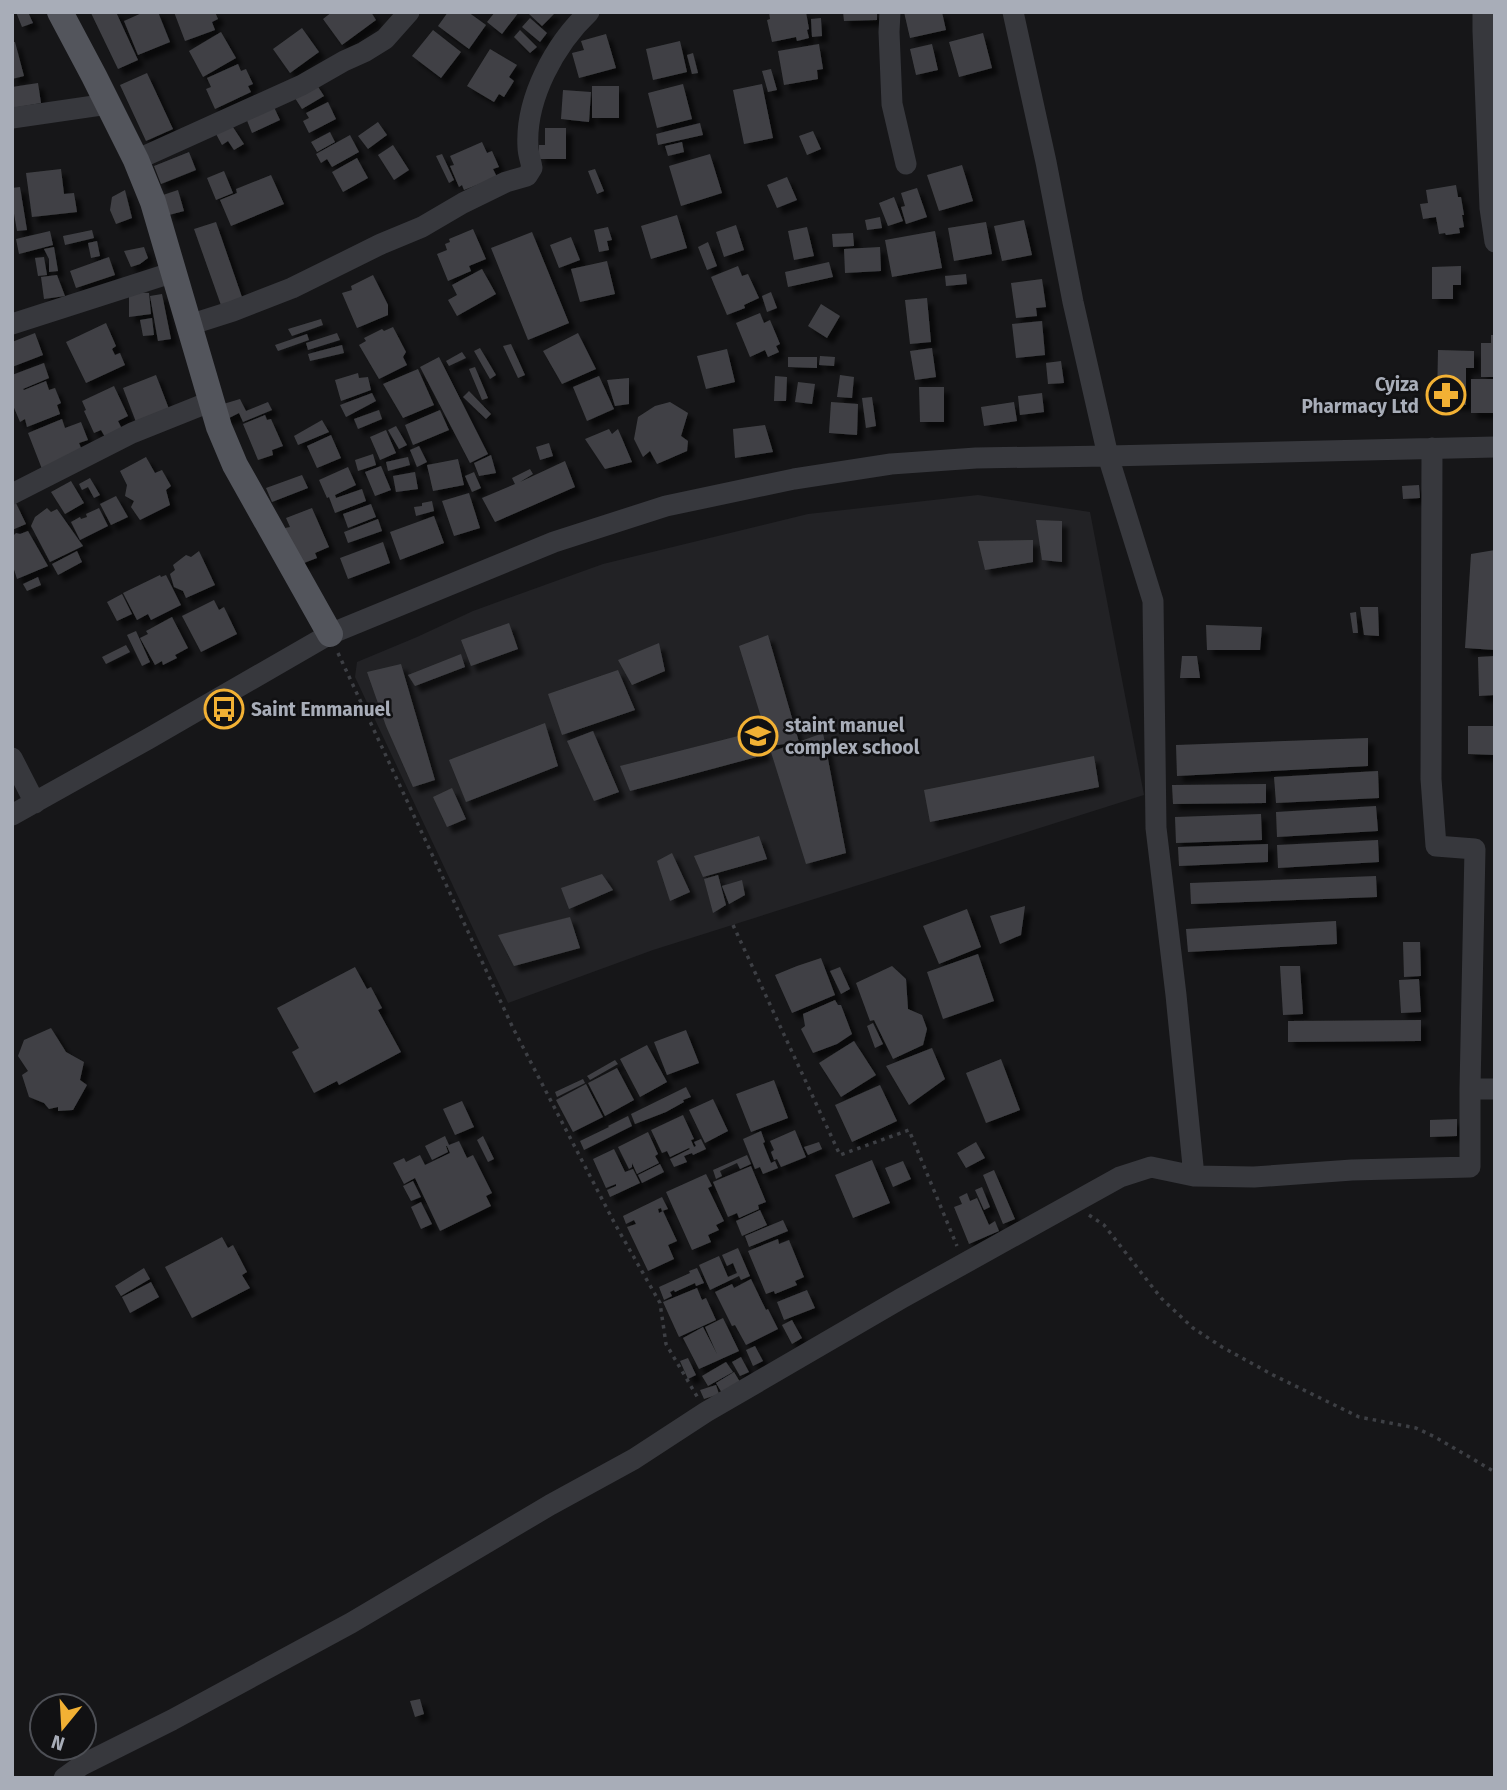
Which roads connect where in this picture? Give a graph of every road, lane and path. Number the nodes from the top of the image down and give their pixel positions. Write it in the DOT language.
graph roads {
  1 [pos="60,12"];
  2 [pos="409,12"];
  3 [pos="589,12"];
  4 [pos="890,12"];
  5 [pos="1013,12"];
  6 [pos="1483,12"];
  7 [pos="108,104"];
  8 [pos="12,118"];
  9 [pos="136,160"];
  10 [pos="906,164"];
  11 [pos="1495,243"];
  12 [pos="174,272"];
  13 [pos="12,324"];
  14 [pos="190,325"];
  15 [pos="212,401"];
  16 [pos="1495,447"];
  17 [pos="1433,448"];
  18 [pos="1108,456"];
  19 [pos="12,494"];
  20 [pos="330,634"];
  21 [pos="12,758"];
  22 [pos="35,803"];
  23 [pos="12,815"];
  24 [pos="733,925"];
  25 [pos="1470,1089"];
  26 [pos="1495,1089"];
  27 [pos="1194,1176"];
  28 [pos="1068,1206"];
  29 [pos="965,1264"];
  30 [pos="706,1412"];
  31 [pos="1495,1472"];
  32 [pos="64,1778"];
  1 -- 7 [label="main road"];
  2 -- 9 [label="street"];
  3 -- 14 [label="street"];
  4 -- 10 [label="street"];
  5 -- 18 [label="street"];
  6 -- 11 [label="street"];
  7 -- 8 [label="street"];
  7 -- 9 [label="main road"];
  9 -- 12 [label="main road"];
  12 -- 13 [label="street"];
  12 -- 14 [label="main road"];
  14 -- 15 [label="main road"];
  15 -- 19 [label="street"];
  15 -- 20 [label="main road"];
  16 -- 17 [label="street"];
  17 -- 18 [label="street"];
  17 -- 25 [label="street"];
  18 -- 20 [label="street"];
  18 -- 27 [label="street"];
  20 -- 22 [label="street"];
  20 -- 30 [label="path"];
  21 -- 22 [label="street"];
  22 -- 23 [label="street"];
  24 -- 29 [label="path"];
  25 -- 26 [label="street"];
  25 -- 27 [label="street"];
  27 -- 28 [label="street"];
  28 -- 29 [label="street"];
  28 -- 31 [label="path"];
  29 -- 30 [label="street"];
  30 -- 32 [label="street"];
}
